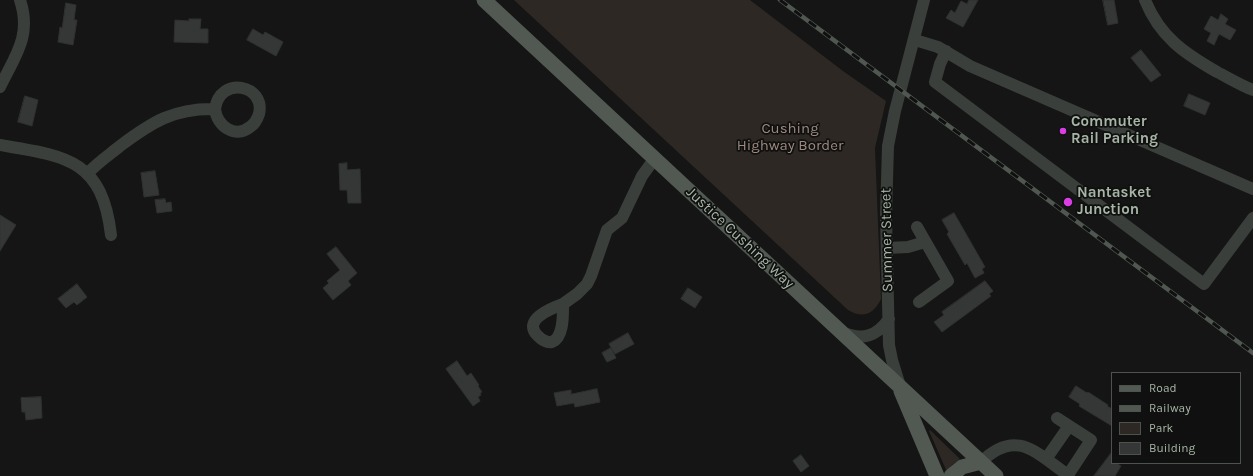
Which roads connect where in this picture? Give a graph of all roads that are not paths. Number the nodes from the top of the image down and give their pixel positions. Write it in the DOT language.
graph roads {
  1 [pos="20,0"];
  2 [pos="484,0"];
  3 [pos="924,0"];
  4 [pos="1145,0"];
  5 [pos="915,40"];
  6 [pos="946,51"];
  7 [pos="0,87"];
  8 [pos="1253,90"];
  9 [pos="215,109"];
  10 [pos="0,145"];
  11 [pos="655,158"];
  12 [pos="87,174"];
  13 [pos="1253,189"];
  14 [pos="1253,218"];
  15 [pos="917,227"];
  16 [pos="112,235"];
  17 [pos="925,242"];
  18 [pos="887,248"];
  19 [pos="919,302"];
  20 [pos="563,304"];
  21 [pos="889,319"];
  22 [pos="843,333"];
  23 [pos="900,386"];
  24 [pos="1057,418"];
  25 [pos="1069,426"];
  26 [pos="1046,459"];
  27 [pos="981,462"];
  28 [pos="937,476"];
  29 [pos="951,476"];
  30 [pos="996,476"];
  1 -- 7 [label="street"];
  2 -- 11 [label="main road, Justice Cushing Way"];
  3 -- 5 [label="street, Summer Street"];
  4 -- 8 [label="street"];
  5 -- 6 [label="street"];
  5 -- 18 [label="street, Summer Street"];
  6 -- 13 [label="street"];
  6 -- 14 [label="street"];
  9 -- 12 [label="street"];
  10 -- 12 [label="street"];
  11 -- 20 [label="street"];
  11 -- 22 [label="main road, Justice Cushing Way"];
  12 -- 16 [label="street"];
  15 -- 17 [label="street"];
  17 -- 18 [label="street"];
  17 -- 19 [label="street"];
  18 -- 21 [label="street, Summer Street"];
  21 -- 22 [label="street"];
  21 -- 23 [label="street, Summer Street"];
  22 -- 23 [label="main road, Justice Cushing Way"];
  23 -- 27 [label="main road, Justice Cushing Way"];
  23 -- 28 [label="main road, Summer Street"];
  24 -- 25 [label="street"];
  25 -- 26 [label="street"];
  25 -- 26 [label="street"];
  26 -- 27 [label="street"];
  27 -- 29 [label="main road"];
  27 -- 30 [label="main road, Justice Cushing Way"];
}
